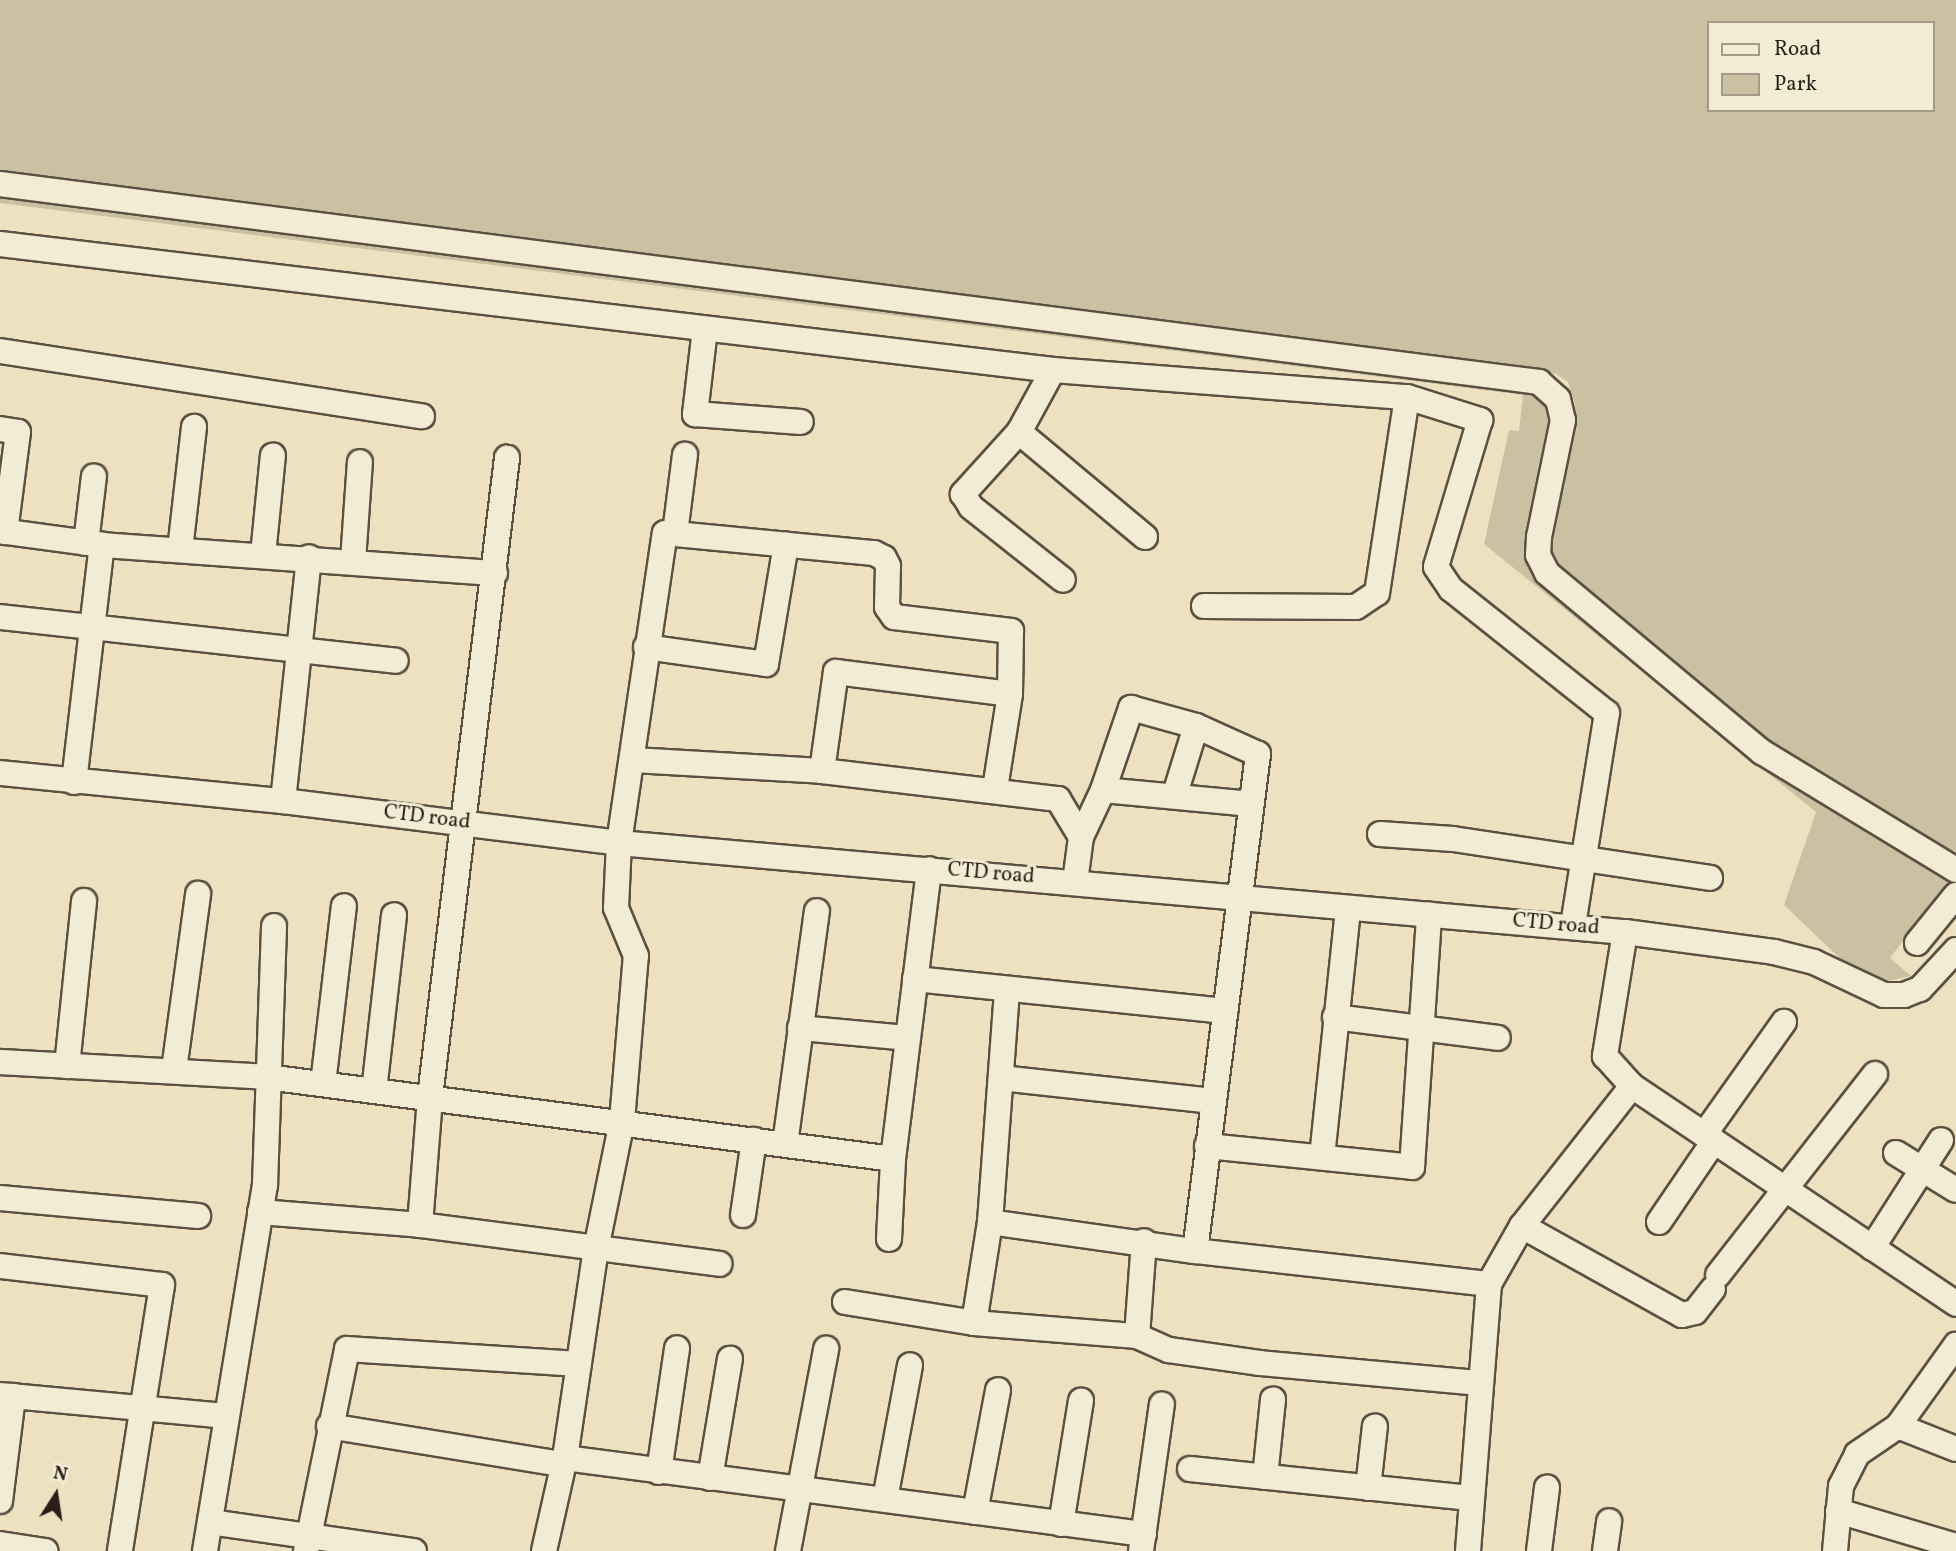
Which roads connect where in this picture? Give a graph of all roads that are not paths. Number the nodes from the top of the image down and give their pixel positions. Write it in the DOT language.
graph roads {
  1 [pos="0,184"];
  2 [pos="0,244"];
  3 [pos="705,329"];
  4 [pos="0,351"];
  5 [pos="1053,370"];
  6 [pos="1407,397"];
  7 [pos="422,416"];
  8 [pos="801,422"];
  9 [pos="194,427"];
  10 [pos="0,429"];
  11 [pos="1019,432"];
  12 [pos="272,455"];
  13 [pos="685,455"];
  14 [pos="507,458"];
  15 [pos="360,463"];
  16 [pos="94,476"];
  17 [pos="3,532"];
  18 [pos="675,533"];
  19 [pos="1145,537"];
  20 [pos="94,544"];
  21 [pos="786,545"];
  22 [pos="180,550"];
  23 [pos="263,555"];
  24 [pos="309,557"];
  25 [pos="353,561"];
  26 [pos="495,573"];
  27 [pos="1063,580"];
  28 [pos="1204,606"];
  29 [pos="0,617"];
  30 [pos="92,628"];
  31 [pos="646,647"];
  32 [pos="298,651"];
  33 [pos="396,661"];
  34 [pos="1010,694"];
  35 [pos="1196,726"];
  36 [pos="633,760"];
  37 [pos="822,771"];
  38 [pos="0,773"];
  39 [pos="74,782"];
  40 [pos="995,789"];
  41 [pos="1103,790"];
  42 [pos="1175,794"];
  43 [pos="283,801"];
  44 [pos="1251,804"];
  45 [pos="464,822"];
  46 [pos="1380,834"];
  47 [pos="1081,837"];
  48 [pos="619,843"];
  49 [pos="1581,859"];
  50 [pos="929,869"];
  51 [pos="1956,870"];
  52 [pos="1710,878"];
  53 [pos="1075,881"];
  54 [pos="198,894"];
  55 [pos="1956,895"];
  56 [pos="1240,897"];
  57 [pos="84,901"];
  58 [pos="344,906"];
  59 [pos="1348,908"];
  60 [pos="817,911"];
  61 [pos="394,915"];
  62 [pos="1429,915"];
  63 [pos="274,926"];
  64 [pos="1573,926"];
  65 [pos="1625,932"];
  66 [pos="1917,943"];
  67 [pos="1956,950"];
  68 [pos="915,979"];
  69 [pos="1007,991"];
  70 [pos="1226,1011"];
  71 [pos="1335,1017"];
  72 [pos="1784,1022"];
  73 [pos="1420,1027"];
  74 [pos="800,1028"];
  75 [pos="908,1038"];
  76 [pos="1498,1038"];
  77 [pos="0,1062"];
  78 [pos="67,1066"];
  79 [pos="174,1070"];
  80 [pos="1875,1074"];
  81 [pos="267,1077"];
  82 [pos="1001,1078"];
  83 [pos="323,1084"];
  84 [pos="1632,1086"];
  85 [pos="374,1091"];
  86 [pos="430,1097"];
  87 [pos="1213,1101"];
  88 [pos="622,1121"];
  89 [pos="1710,1136"];
  90 [pos="754,1140"];
  91 [pos="1941,1140"];
  92 [pos="785,1144"];
  93 [pos="1207,1146"];
  94 [pos="1896,1153"];
  95 [pos="1322,1157"];
  96 [pos="893,1159"];
  97 [pos="1923,1169"];
  98 [pos="1787,1189"];
  99 [pos="1956,1190"];
  100 [pos="0,1198"];
  101 [pos="260,1212"];
  102 [pos="743,1215"];
  103 [pos="198,1216"];
  104 [pos="990,1222"];
  105 [pos="1658,1222"];
  106 [pos="420,1225"];
  107 [pos="1522,1226"];
  108 [pos="889,1239"];
  109 [pos="1144,1241"];
  110 [pos="1872,1248"];
  111 [pos="596,1249"];
  112 [pos="1195,1251"];
  113 [pos="719,1264"];
  114 [pos="0,1266"];
  115 [pos="1489,1284"];
  116 [pos="845,1302"];
  117 [pos="1956,1304"];
  118 [pos="974,1322"];
  119 [pos="1137,1336"];
  120 [pos="1956,1345"];
  121 [pos="677,1348"];
  122 [pos="825,1349"];
  123 [pos="730,1359"];
  124 [pos="579,1364"];
  125 [pos="910,1365"];
  126 [pos="1479,1383"];
  127 [pos="998,1390"];
  128 [pos="6,1396"];
  129 [pos="1273,1399"];
  130 [pos="1080,1401"];
  131 [pos="1162,1404"];
  132 [pos="139,1409"];
  133 [pos="226,1416"];
  134 [pos="329,1426"];
  135 [pos="1376,1426"];
  136 [pos="1898,1426"];
  137 [pos="1956,1448"];
  138 [pos="564,1461"];
  139 [pos="1190,1469"];
  140 [pos="659,1472"];
  141 [pos="1265,1477"];
  142 [pos="710,1478"];
  143 [pos="1368,1488"];
  144 [pos="1547,1488"];
  145 [pos="802,1489"];
  146 [pos="1471,1498"];
  147 [pos="886,1499"];
  148 [pos="0,1501"];
  149 [pos="1838,1511"];
  150 [pos="975,1513"];
  151 [pos="1609,1521"];
  152 [pos="210,1522"];
  153 [pos="1061,1524"];
  154 [pos="1143,1542"];
  155 [pos="0,1544"];
  156 [pos="308,1544"];
  157 [pos="1956,1546"];
  158 [pos="45,1551"];
  159 [pos="120,1551"];
  160 [pos="205,1551"];
  161 [pos="414,1551"];
  162 [pos="544,1551"];
  163 [pos="788,1551"];
  164 [pos="1468,1551"];
  165 [pos="1539,1551"];
  166 [pos="1605,1551"];
  167 [pos="1835,1551"];
  1 -- 51 [label="street"];
  2 -- 3 [label="street"];
  3 -- 5 [label="street"];
  3 -- 8 [label="street"];
  4 -- 7 [label="street"];
  5 -- 6 [label="street"];
  5 -- 11 [label="street"];
  6 -- 28 [label="street"];
  6 -- 49 [label="street"];
  9 -- 22 [label="street"];
  10 -- 17 [label="street"];
  11 -- 19 [label="street"];
  11 -- 27 [label="street"];
  12 -- 23 [label="street"];
  13 -- 18 [label="street"];
  14 -- 26 [label="street"];
  15 -- 25 [label="street"];
  16 -- 20 [label="street"];
  17 -- 20 [label="street"];
  18 -- 21 [label="street"];
  18 -- 31 [label="street"];
  20 -- 22 [label="street"];
  20 -- 30 [label="street"];
  21 -- 31 [label="street"];
  21 -- 34 [label="street"];
  22 -- 23 [label="street"];
  23 -- 24 [label="street"];
  24 -- 25 [label="street"];
  24 -- 32 [label="street"];
  25 -- 26 [label="street"];
  26 -- 45 [label="street"];
  29 -- 30 [label="street"];
  30 -- 32 [label="street"];
  30 -- 39 [label="street"];
  31 -- 36 [label="street"];
  32 -- 33 [label="street"];
  32 -- 43 [label="street"];
  34 -- 37 [label="street"];
  34 -- 40 [label="street"];
  35 -- 41 [label="street"];
  35 -- 42 [label="street"];
  35 -- 44 [label="street"];
  36 -- 37 [label="street"];
  36 -- 48 [label="street"];
  37 -- 40 [label="street"];
  38 -- 39 [label="street, CTD road"];
  39 -- 43 [label="street, CTD road"];
  40 -- 47 [label="street"];
  41 -- 42 [label="street"];
  41 -- 47 [label="street"];
  42 -- 44 [label="street"];
  43 -- 45 [label="street, CTD road"];
  44 -- 56 [label="street"];
  45 -- 48 [label="street, CTD road"];
  45 -- 86 [label="street"];
  46 -- 49 [label="street"];
  47 -- 53 [label="street"];
  48 -- 50 [label="street, CTD road"];
  48 -- 88 [label="street"];
  49 -- 52 [label="street"];
  49 -- 64 [label="street"];
  50 -- 53 [label="street, CTD road"];
  50 -- 68 [label="street"];
  53 -- 56 [label="street, CTD road"];
  54 -- 79 [label="street"];
  55 -- 66 [label="street"];
  56 -- 59 [label="street, CTD road"];
  56 -- 70 [label="street"];
  57 -- 78 [label="street"];
  58 -- 83 [label="street"];
  59 -- 62 [label="street, CTD road"];
  59 -- 71 [label="street"];
  60 -- 74 [label="street"];
  61 -- 85 [label="street"];
  62 -- 64 [label="street, CTD road"];
  62 -- 73 [label="street"];
  63 -- 81 [label="street"];
  64 -- 65 [label="street, CTD road"];
  65 -- 67 [label="street, CTD road"];
  65 -- 84 [label="street"];
  68 -- 69 [label="street"];
  68 -- 75 [label="street"];
  69 -- 70 [label="street"];
  69 -- 82 [label="street"];
  70 -- 87 [label="street"];
  71 -- 73 [label="street"];
  71 -- 95 [label="street"];
  72 -- 89 [label="street"];
  73 -- 76 [label="street"];
  73 -- 95 [label="street"];
  74 -- 75 [label="street"];
  74 -- 92 [label="street"];
  75 -- 96 [label="street"];
  77 -- 78 [label="street"];
  78 -- 79 [label="street"];
  79 -- 81 [label="street"];
  80 -- 98 [label="street"];
  81 -- 83 [label="street"];
  81 -- 101 [label="street"];
  82 -- 87 [label="street"];
  82 -- 104 [label="street"];
  83 -- 85 [label="street"];
  84 -- 89 [label="street"];
  84 -- 107 [label="street"];
  85 -- 86 [label="street"];
  86 -- 88 [label="street"];
  86 -- 106 [label="street"];
  87 -- 93 [label="street"];
  88 -- 90 [label="street"];
  88 -- 111 [label="street"];
  89 -- 98 [label="street"];
  89 -- 105 [label="street"];
  90 -- 92 [label="street"];
  90 -- 102 [label="street"];
  91 -- 97 [label="street"];
  92 -- 96 [label="street"];
  93 -- 95 [label="street"];
  93 -- 112 [label="street"];
  94 -- 97 [label="street"];
  96 -- 108 [label="street"];
  97 -- 99 [label="street"];
  97 -- 110 [label="street"];
  98 -- 107 [label="street"];
  98 -- 110 [label="street"];
  100 -- 103 [label="street"];
  101 -- 106 [label="street"];
  101 -- 133 [label="street"];
  104 -- 109 [label="street"];
  104 -- 118 [label="street"];
  106 -- 111 [label="street"];
  107 -- 115 [label="street"];
  109 -- 112 [label="street"];
  109 -- 119 [label="street"];
  110 -- 117 [label="street"];
  111 -- 113 [label="street"];
  111 -- 124 [label="street"];
  112 -- 115 [label="street"];
  114 -- 132 [label="street"];
  115 -- 126 [label="street"];
  116 -- 118 [label="street"];
  118 -- 119 [label="street"];
  119 -- 126 [label="street"];
  120 -- 136 [label="street"];
  121 -- 140 [label="street"];
  122 -- 145 [label="street"];
  123 -- 142 [label="street"];
  124 -- 134 [label="street"];
  124 -- 138 [label="street"];
  125 -- 147 [label="street"];
  126 -- 146 [label="street"];
  127 -- 150 [label="street"];
  128 -- 132 [label="street"];
  128 -- 148 [label="street"];
  129 -- 141 [label="street"];
  130 -- 153 [label="street"];
  131 -- 154 [label="street"];
  132 -- 133 [label="street"];
  132 -- 159 [label="street"];
  133 -- 152 [label="street"];
  134 -- 138 [label="street"];
  134 -- 156 [label="street"];
  135 -- 143 [label="street"];
  136 -- 137 [label="street"];
  136 -- 149 [label="street"];
  138 -- 140 [label="street"];
  138 -- 162 [label="street"];
  139 -- 141 [label="street"];
  140 -- 142 [label="street"];
  141 -- 143 [label="street"];
  142 -- 145 [label="street"];
  143 -- 146 [label="street"];
  144 -- 165 [label="street"];
  145 -- 147 [label="street"];
  145 -- 163 [label="street"];
  146 -- 164 [label="street"];
  147 -- 150 [label="street"];
  149 -- 157 [label="street"];
  149 -- 167 [label="street"];
  150 -- 153 [label="street"];
  151 -- 166 [label="street"];
  152 -- 156 [label="street"];
  152 -- 160 [label="street"];
  153 -- 154 [label="street"];
  155 -- 158 [label="street"];
  156 -- 161 [label="street"];
}
